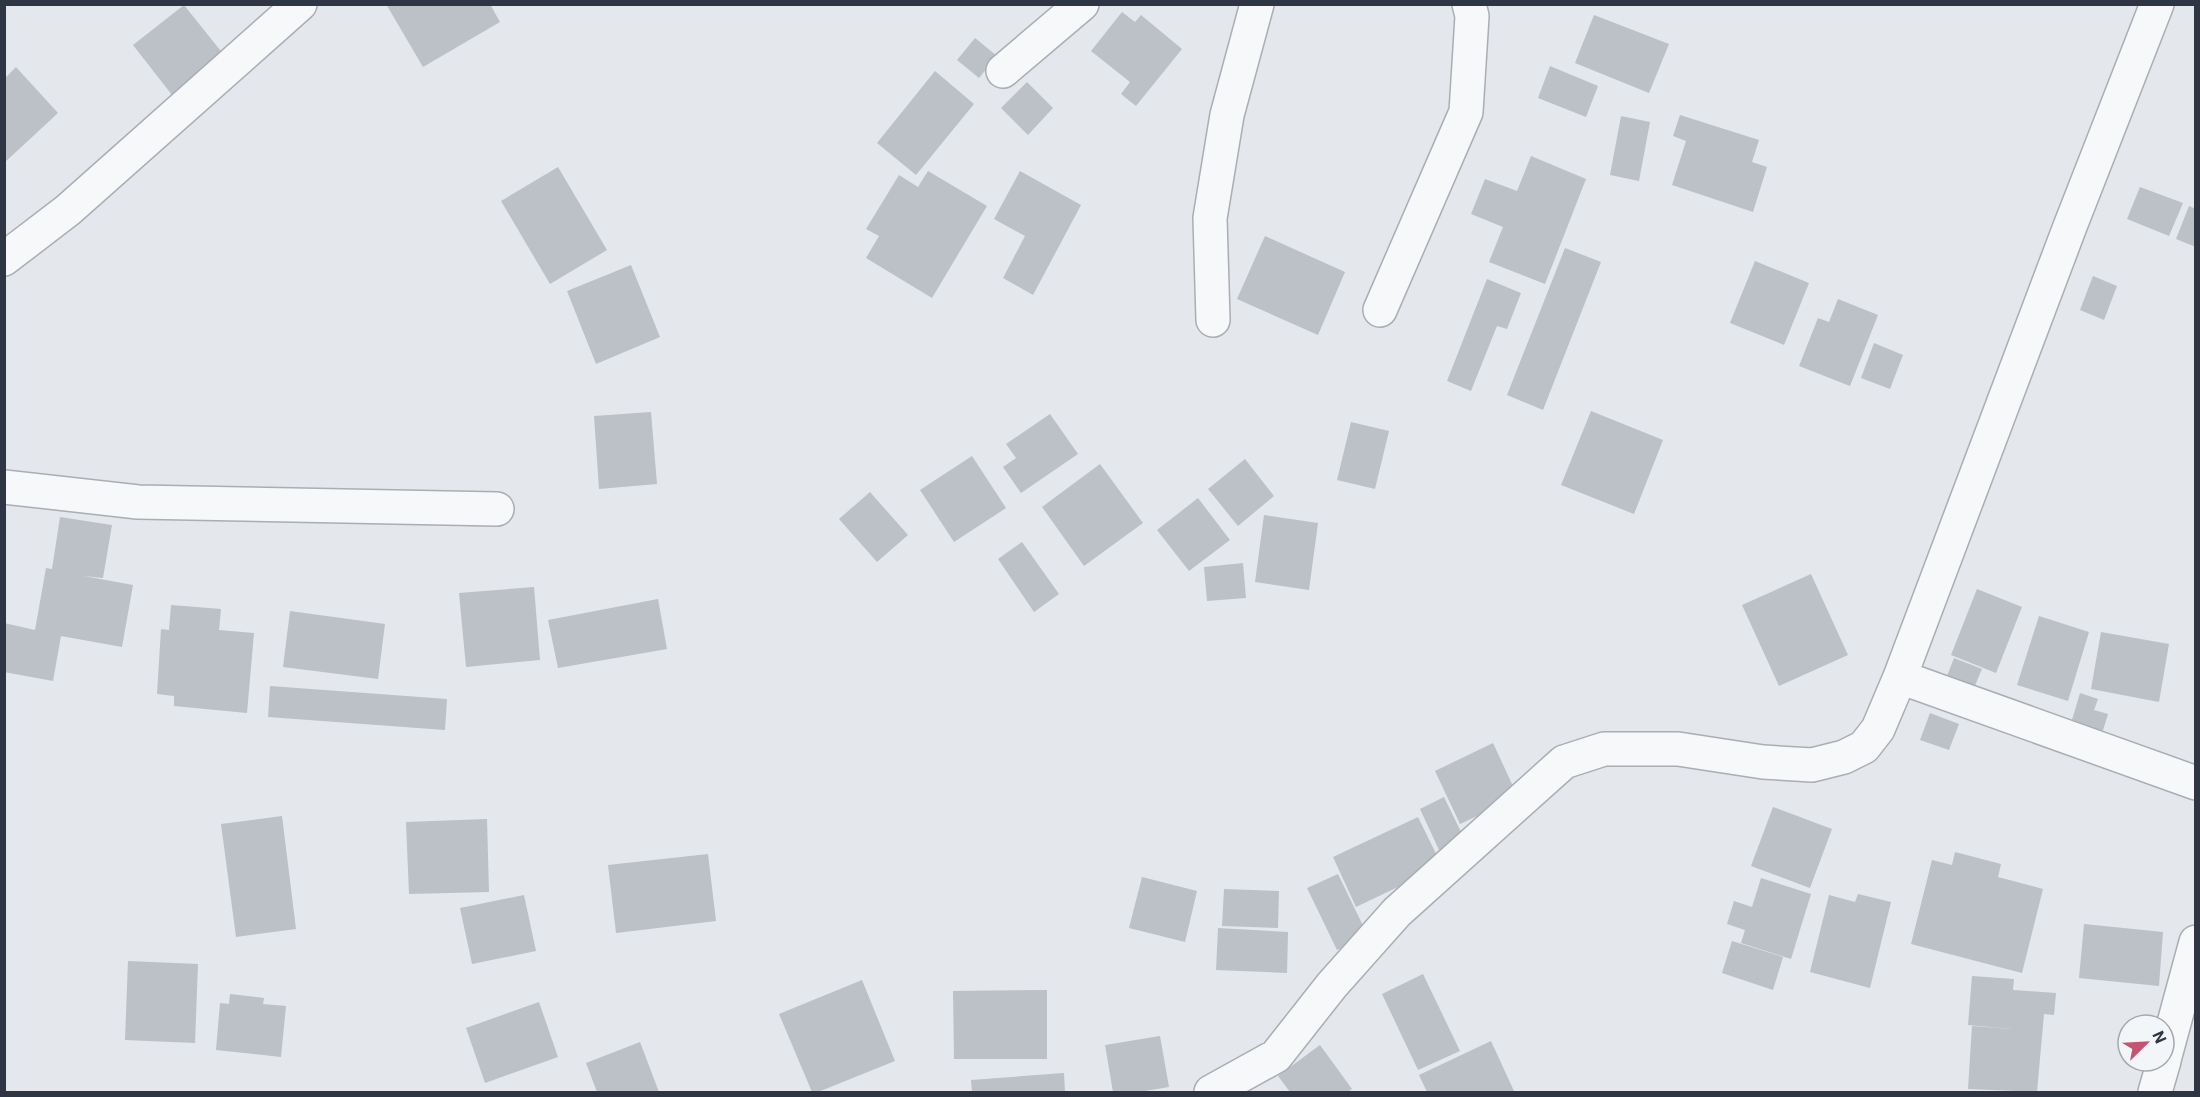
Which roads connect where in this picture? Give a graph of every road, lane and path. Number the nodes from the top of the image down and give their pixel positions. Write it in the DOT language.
graph roads {
  1 [pos="300,4"];
  2 [pos="1082,4"];
  3 [pos="1257,4"];
  4 [pos="1469,4"];
  5 [pos="2157,4"];
  6 [pos="1003,71"];
  7 [pos="4,259"];
  8 [pos="1380,310"];
  9 [pos="1213,320"];
  10 [pos="4,487"];
  11 [pos="497,509"];
  12 [pos="1900,677"];
  13 [pos="2196,783"];
  14 [pos="2196,942"];
  15 [pos="2176,1016"];
  16 [pos="2160,1073"];
  17 [pos="1211,1092"];
  18 [pos="2155,1092"];
  1 -- 7 [label="street"];
  2 -- 6 [label="street"];
  3 -- 9 [label="street"];
  4 -- 8 [label="street"];
  5 -- 12 [label="street"];
  10 -- 11 [label="street"];
  12 -- 13 [label="street"];
  12 -- 17 [label="street"];
  14 -- 15 [label="street"];
  16 -- 18 [label="street"];
}
